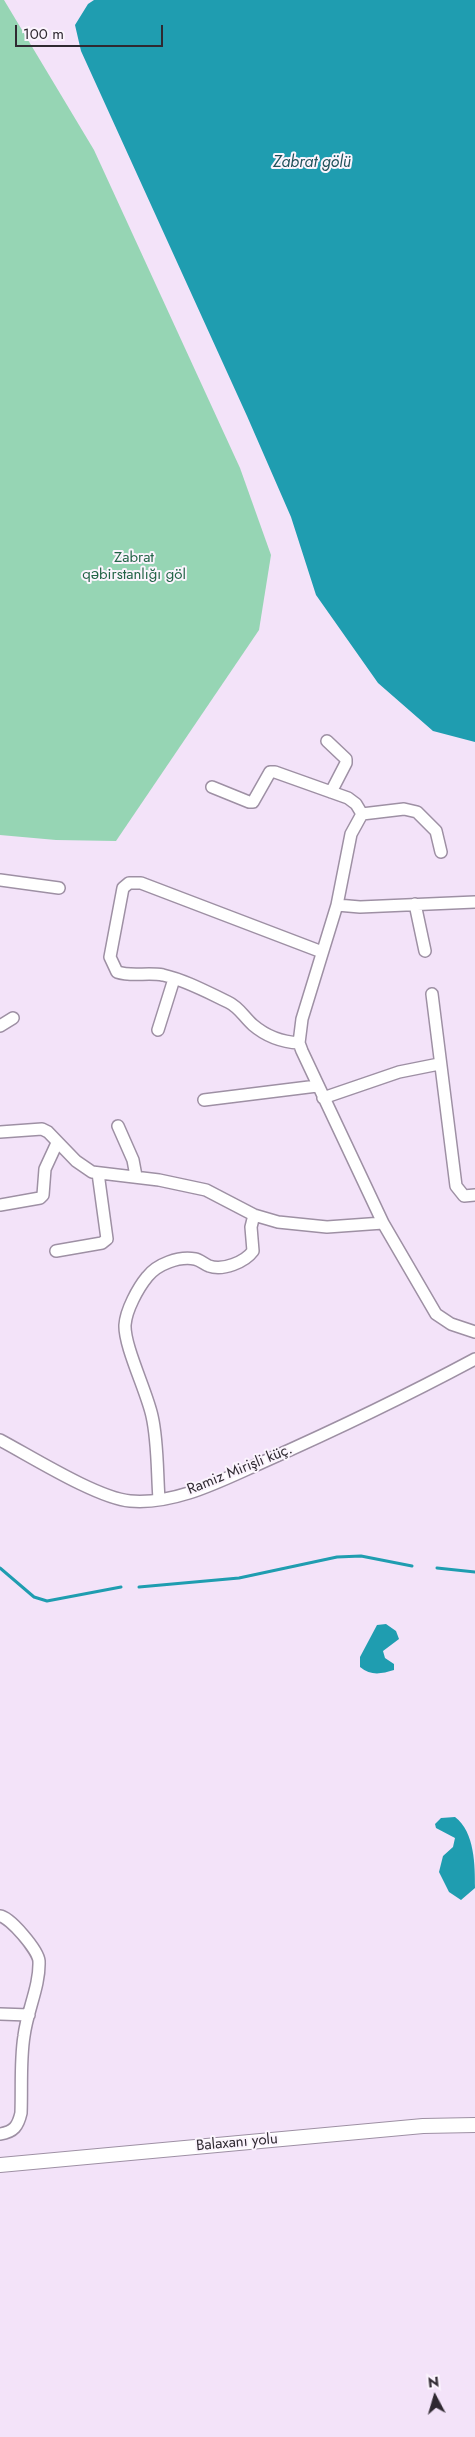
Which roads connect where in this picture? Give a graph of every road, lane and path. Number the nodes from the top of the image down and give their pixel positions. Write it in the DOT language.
graph roads {
  1 [pos="327,742"];
  2 [pos="212,787"];
  3 [pos="331,792"];
  4 [pos="362,814"];
  5 [pos="442,852"];
  6 [pos="0,880"];
  7 [pos="59,888"];
  8 [pos="475,902"];
  9 [pos="337,904"];
  10 [pos="415,904"];
  11 [pos="425,950"];
  12 [pos="322,952"];
  13 [pos="174,979"];
  14 [pos="432,994"];
  15 [pos="13,1018"];
  16 [pos="0,1026"];
  17 [pos="158,1030"];
  18 [pos="299,1043"];
  19 [pos="439,1064"];
  20 [pos="317,1086"];
  21 [pos="323,1098"];
  22 [pos="204,1100"];
  23 [pos="118,1126"];
  24 [pos="0,1132"];
  25 [pos="58,1143"];
  26 [pos="98,1172"];
  27 [pos="136,1176"];
  28 [pos="475,1195"];
  29 [pos="0,1205"];
  30 [pos="254,1216"];
  31 [pos="382,1222"];
  32 [pos="56,1251"];
  33 [pos="475,1332"];
  34 [pos="475,1359"];
  35 [pos="0,1440"];
  36 [pos="159,1500"];
  37 [pos="0,1916"];
  38 [pos="0,2014"];
  39 [pos="29,2015"];
  40 [pos="475,2124"];
  41 [pos="0,2134"];
  42 [pos="0,2165"];
  1 -- 3 [label="street"];
  2 -- 3 [label="street"];
  3 -- 4 [label="street"];
  4 -- 5 [label="street"];
  4 -- 9 [label="street"];
  6 -- 7 [label="street"];
  8 -- 10 [label="street"];
  9 -- 10 [label="street"];
  9 -- 12 [label="street"];
  10 -- 11 [label="street"];
  12 -- 13 [label="street"];
  12 -- 18 [label="street"];
  13 -- 17 [label="street"];
  13 -- 18 [label="street"];
  14 -- 19 [label="street"];
  15 -- 16 [label="street"];
  18 -- 20 [label="street"];
  19 -- 21 [label="street"];
  19 -- 28 [label="street"];
  20 -- 21 [label="street"];
  20 -- 22 [label="street"];
  21 -- 31 [label="street"];
  23 -- 27 [label="street"];
  24 -- 25 [label="street"];
  25 -- 26 [label="street"];
  25 -- 29 [label="street"];
  26 -- 27 [label="street"];
  26 -- 32 [label="street"];
  27 -- 30 [label="street"];
  30 -- 31 [label="street"];
  30 -- 36 [label="street"];
  31 -- 33 [label="street"];
  34 -- 36 [label="street, Ramiz Mirişli küç."];
  35 -- 36 [label="street, Ramiz Mirişli küç."];
  37 -- 39 [label="street"];
  38 -- 39 [label="street"];
  39 -- 41 [label="street"];
  40 -- 42 [label="main road, Balaxanı yolu"];
}
